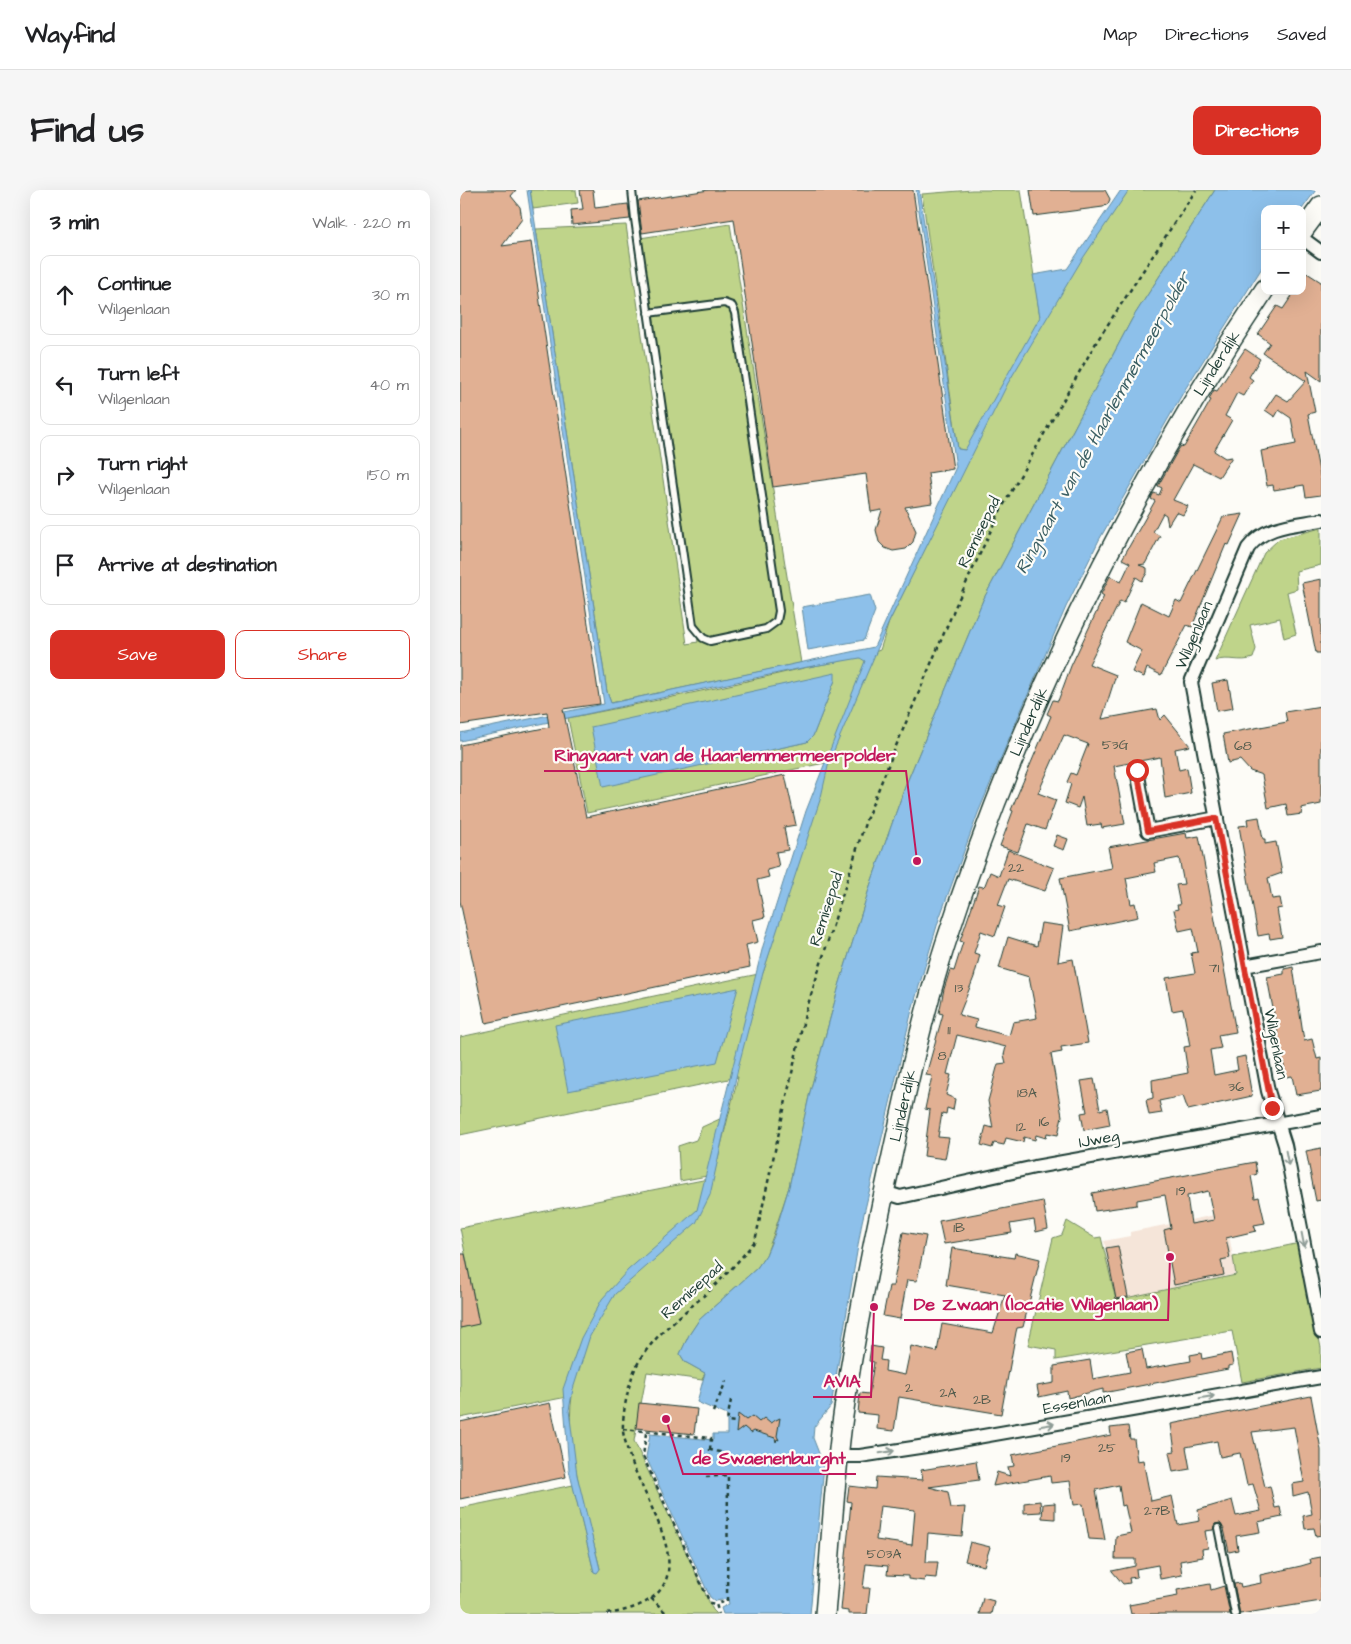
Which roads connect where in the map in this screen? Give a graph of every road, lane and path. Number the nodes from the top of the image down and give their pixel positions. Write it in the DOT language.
graph roads {
  1 [pos="632,190"];
  2 [pos="1196,190"];
  3 [pos="1321,206"];
  4 [pos="1306,227"];
  5 [pos="1306,241"];
  6 [pos="1321,252"];
  7 [pos="1261,295"];
  8 [pos="648,312"];
  9 [pos="1321,520"];
  10 [pos="1137,770"];
  11 [pos="1216,818"];
  12 [pos="1321,952"];
  13 [pos="1244,966"];
  14 [pos="1321,1116"];
  15 [pos="1277,1125"];
  16 [pos="884,1192"];
  17 [pos="1321,1332"];
  18 [pos="1321,1377"];
  19 [pos="726,1381"];
  20 [pos="731,1400"];
  21 [pos="713,1412"];
  22 [pos="737,1422"];
  23 [pos="623,1429"];
  24 [pos="646,1432"];
  25 [pos="710,1450"];
  26 [pos="725,1453"];
  27 [pos="838,1456"];
  28 [pos="708,1459"];
  29 [pos="706,1477"];
  30 [pos="1218,1528"];
  31 [pos="651,1598"];
  32 [pos="716,1604"];
  33 [pos="606,1614"];
  34 [pos="666,1614"];
  35 [pos="719,1614"];
  36 [pos="825,1614"];
  37 [pos="1236,1614"];
  1 -- 8 [label="lane"];
  2 -- 23 [label="path, Remisepad"];
  3 -- 4 [label="street"];
  5 -- 6 [label="street"];
  7 -- 16 [label="street, Lijnderdijk"];
  8 -- 8 [label="lane"];
  9 -- 11 [label="street, Wilgenlaan"];
  10 -- 11 [label="street"];
  11 -- 13 [label="street, Wilgenlaan"];
  12 -- 13 [label="street"];
  13 -- 15 [label="street, Wilgenlaan"];
  14 -- 15 [label="street, IJweg"];
  15 -- 16 [label="street, IJweg"];
  15 -- 17 [label="street, Wilgenlaan, one-way"];
  16 -- 27 [label="street, Lijnderdijk"];
  27 -- 18 [label="street, Essenlaan, one-way"];
  19 -- 21 [label="path"];
  20 -- 22 [label="path"];
  23 -- 24 [label="path"];
  23 -- 31 [label="path, Remisepad"];
  24 -- 25 [label="path"];
  24 -- 32 [label="path"];
  25 -- 26 [label="path"];
  25 -- 28 [label="path"];
  27 -- 36 [label="street, Lijnderdijk"];
  29 -- 32 [label="path"];
  30 -- 37 [label="lane"];
  31 -- 33 [label="path, Remisepad"];
  31 -- 34 [label="path"];
  32 -- 35 [label="path"];
}
